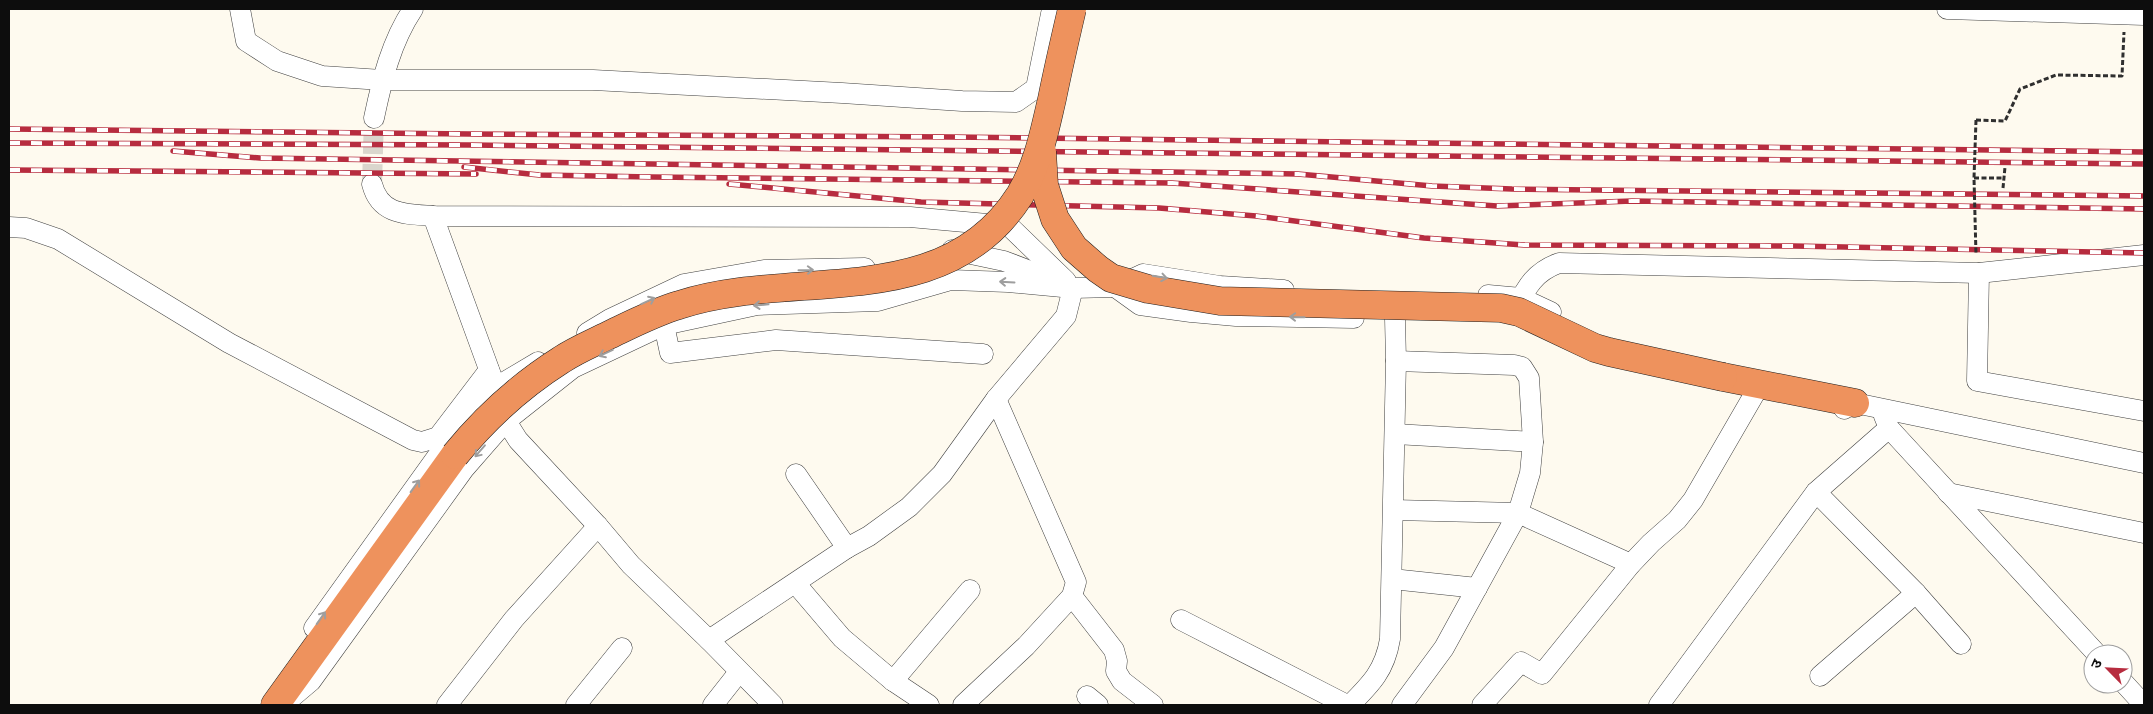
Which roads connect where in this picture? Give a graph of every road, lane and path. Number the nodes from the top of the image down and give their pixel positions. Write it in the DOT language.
graph roads {
  1 [pos="240,9"];
  2 [pos="413,9"];
  3 [pos="1052,9"];
  4 [pos="1072,9"];
  5 [pos="1946,9"];
  6 [pos="2099,11"];
  7 [pos="2134,15"];
  8 [pos="382,80"];
  9 [pos="374,118"];
  10 [pos="1043,138"];
  11 [pos="2005,167"];
  12 [pos="1974,178"];
  13 [pos="2003,178"];
  14 [pos="372,184"];
  15 [pos="2003,188"];
  16 [pos="433,216"];
  17 [pos="9,227"];
  18 [pos="2144,255"];
  19 [pos="1978,264"];
  20 [pos="1073,288"];
  21 [pos="1115,288"];
  22 [pos="1521,298"];
  23 [pos="1395,318"];
  24 [pos="1511,319"];
  25 [pos="664,325"];
  26 [pos="983,354"];
  27 [pos="1396,361"];
  28 [pos="493,379"];
  29 [pos="1755,393"];
  30 [pos="996,399"];
  31 [pos="1868,406"];
  32 [pos="2144,411"];
  33 [pos="506,421"];
  34 [pos="1890,428"];
  35 [pos="1395,434"];
  36 [pos="1533,442"];
  37 [pos="2144,464"];
  38 [pos="796,474"];
  39 [pos="1816,492"];
  40 [pos="1948,493"];
  41 [pos="1394,510"];
  42 [pos="1518,513"];
  43 [pos="598,526"];
  44 [pos="2137,531"];
  45 [pos="2144,544"];
  46 [pos="847,548"];
  47 [pos="1631,564"];
  48 [pos="1392,579"];
  49 [pos="796,584"];
  50 [pos="1477,588"];
  51 [pos="970,590"];
  52 [pos="1916,593"];
  53 [pos="1072,596"];
  54 [pos="1181,620"];
  55 [pos="709,640"];
  56 [pos="1961,644"];
  57 [pos="2088,644"];
  58 [pos="622,648"];
  59 [pos="739,672"];
  60 [pos="1820,676"];
  61 [pos="893,681"];
  62 [pos="2133,692"];
  63 [pos="2144,704"];
  64 [pos="271,705"];
  65 [pos="275,705"];
  66 [pos="282,705"];
  67 [pos="448,705"];
  68 [pos="576,705"];
  69 [pos="713,705"];
  70 [pos="773,705"];
  71 [pos="930,705"];
  72 [pos="963,705"];
  73 [pos="1153,705"];
  74 [pos="1349,705"];
  75 [pos="1402,705"];
  76 [pos="1482,705"];
  77 [pos="1659,705"];
  1 -- 8 [label="street"];
  2 -- 8 [label="street"];
  3 -- 8 [label="street"];
  4 -- 10 [label="highway, bridge"];
  5 -- 6 [label="street"];
  6 -- 7 [label="street"];
  7 -- 12 [label="path, bridge"];
  8 -- 9 [label="street"];
  10 -- 31 [label="highway, bridge"];
  10 -- 65 [label="highway, bridge"];
  11 -- 13 [label="path"];
  12 -- 13 [label="path"];
  12 -- 19 [label="path, bridge"];
  13 -- 15 [label="path"];
  14 -- 16 [label="street"];
  16 -- 20 [label="street"];
  16 -- 28 [label="street"];
  17 -- 28 [label="street"];
  18 -- 19 [label="street"];
  19 -- 22 [label="street"];
  19 -- 32 [label="street"];
  20 -- 21 [label="street"];
  20 -- 25 [label="street, one-way"];
  28 -- 20 [label="street, one-way"];
  20 -- 30 [label="street"];
  21 -- 22 [label="street, one-way"];
  23 -- 21 [label="street, one-way"];
  22 -- 24 [label="street"];
  22 -- 31 [label="street"];
  23 -- 24 [label="street"];
  23 -- 27 [label="street"];
  24 -- 29 [label="street"];
  25 -- 26 [label="street"];
  25 -- 33 [label="street, one-way"];
  27 -- 35 [label="street"];
  27 -- 36 [label="street"];
  64 -- 28 [label="street, one-way"];
  29 -- 31 [label="street"];
  29 -- 47 [label="street"];
  30 -- 46 [label="street"];
  30 -- 53 [label="street"];
  31 -- 34 [label="street"];
  31 -- 37 [label="street"];
  33 -- 43 [label="street"];
  33 -- 66 [label="street, one-way"];
  34 -- 39 [label="street"];
  34 -- 40 [label="street"];
  35 -- 36 [label="street"];
  35 -- 41 [label="street"];
  36 -- 42 [label="street"];
  38 -- 46 [label="street"];
  39 -- 52 [label="street"];
  39 -- 77 [label="street"];
  40 -- 44 [label="street"];
  40 -- 57 [label="street"];
  41 -- 42 [label="street"];
  41 -- 48 [label="street"];
  42 -- 47 [label="street"];
  42 -- 50 [label="street"];
  43 -- 55 [label="street"];
  43 -- 67 [label="street"];
  44 -- 45 [label="street"];
  46 -- 49 [label="street"];
  47 -- 76 [label="street"];
  48 -- 50 [label="street"];
  48 -- 74 [label="street"];
  49 -- 55 [label="street"];
  49 -- 61 [label="street"];
  50 -- 75 [label="street"];
  51 -- 61 [label="street"];
  52 -- 56 [label="street"];
  52 -- 60 [label="street"];
  53 -- 72 [label="street"];
  53 -- 73 [label="street"];
  54 -- 74 [label="street"];
  55 -- 59 [label="street"];
  58 -- 68 [label="street"];
  59 -- 69 [label="street"];
  59 -- 70 [label="street"];
  61 -- 71 [label="street"];
  62 -- 63 [label="street"];
}
